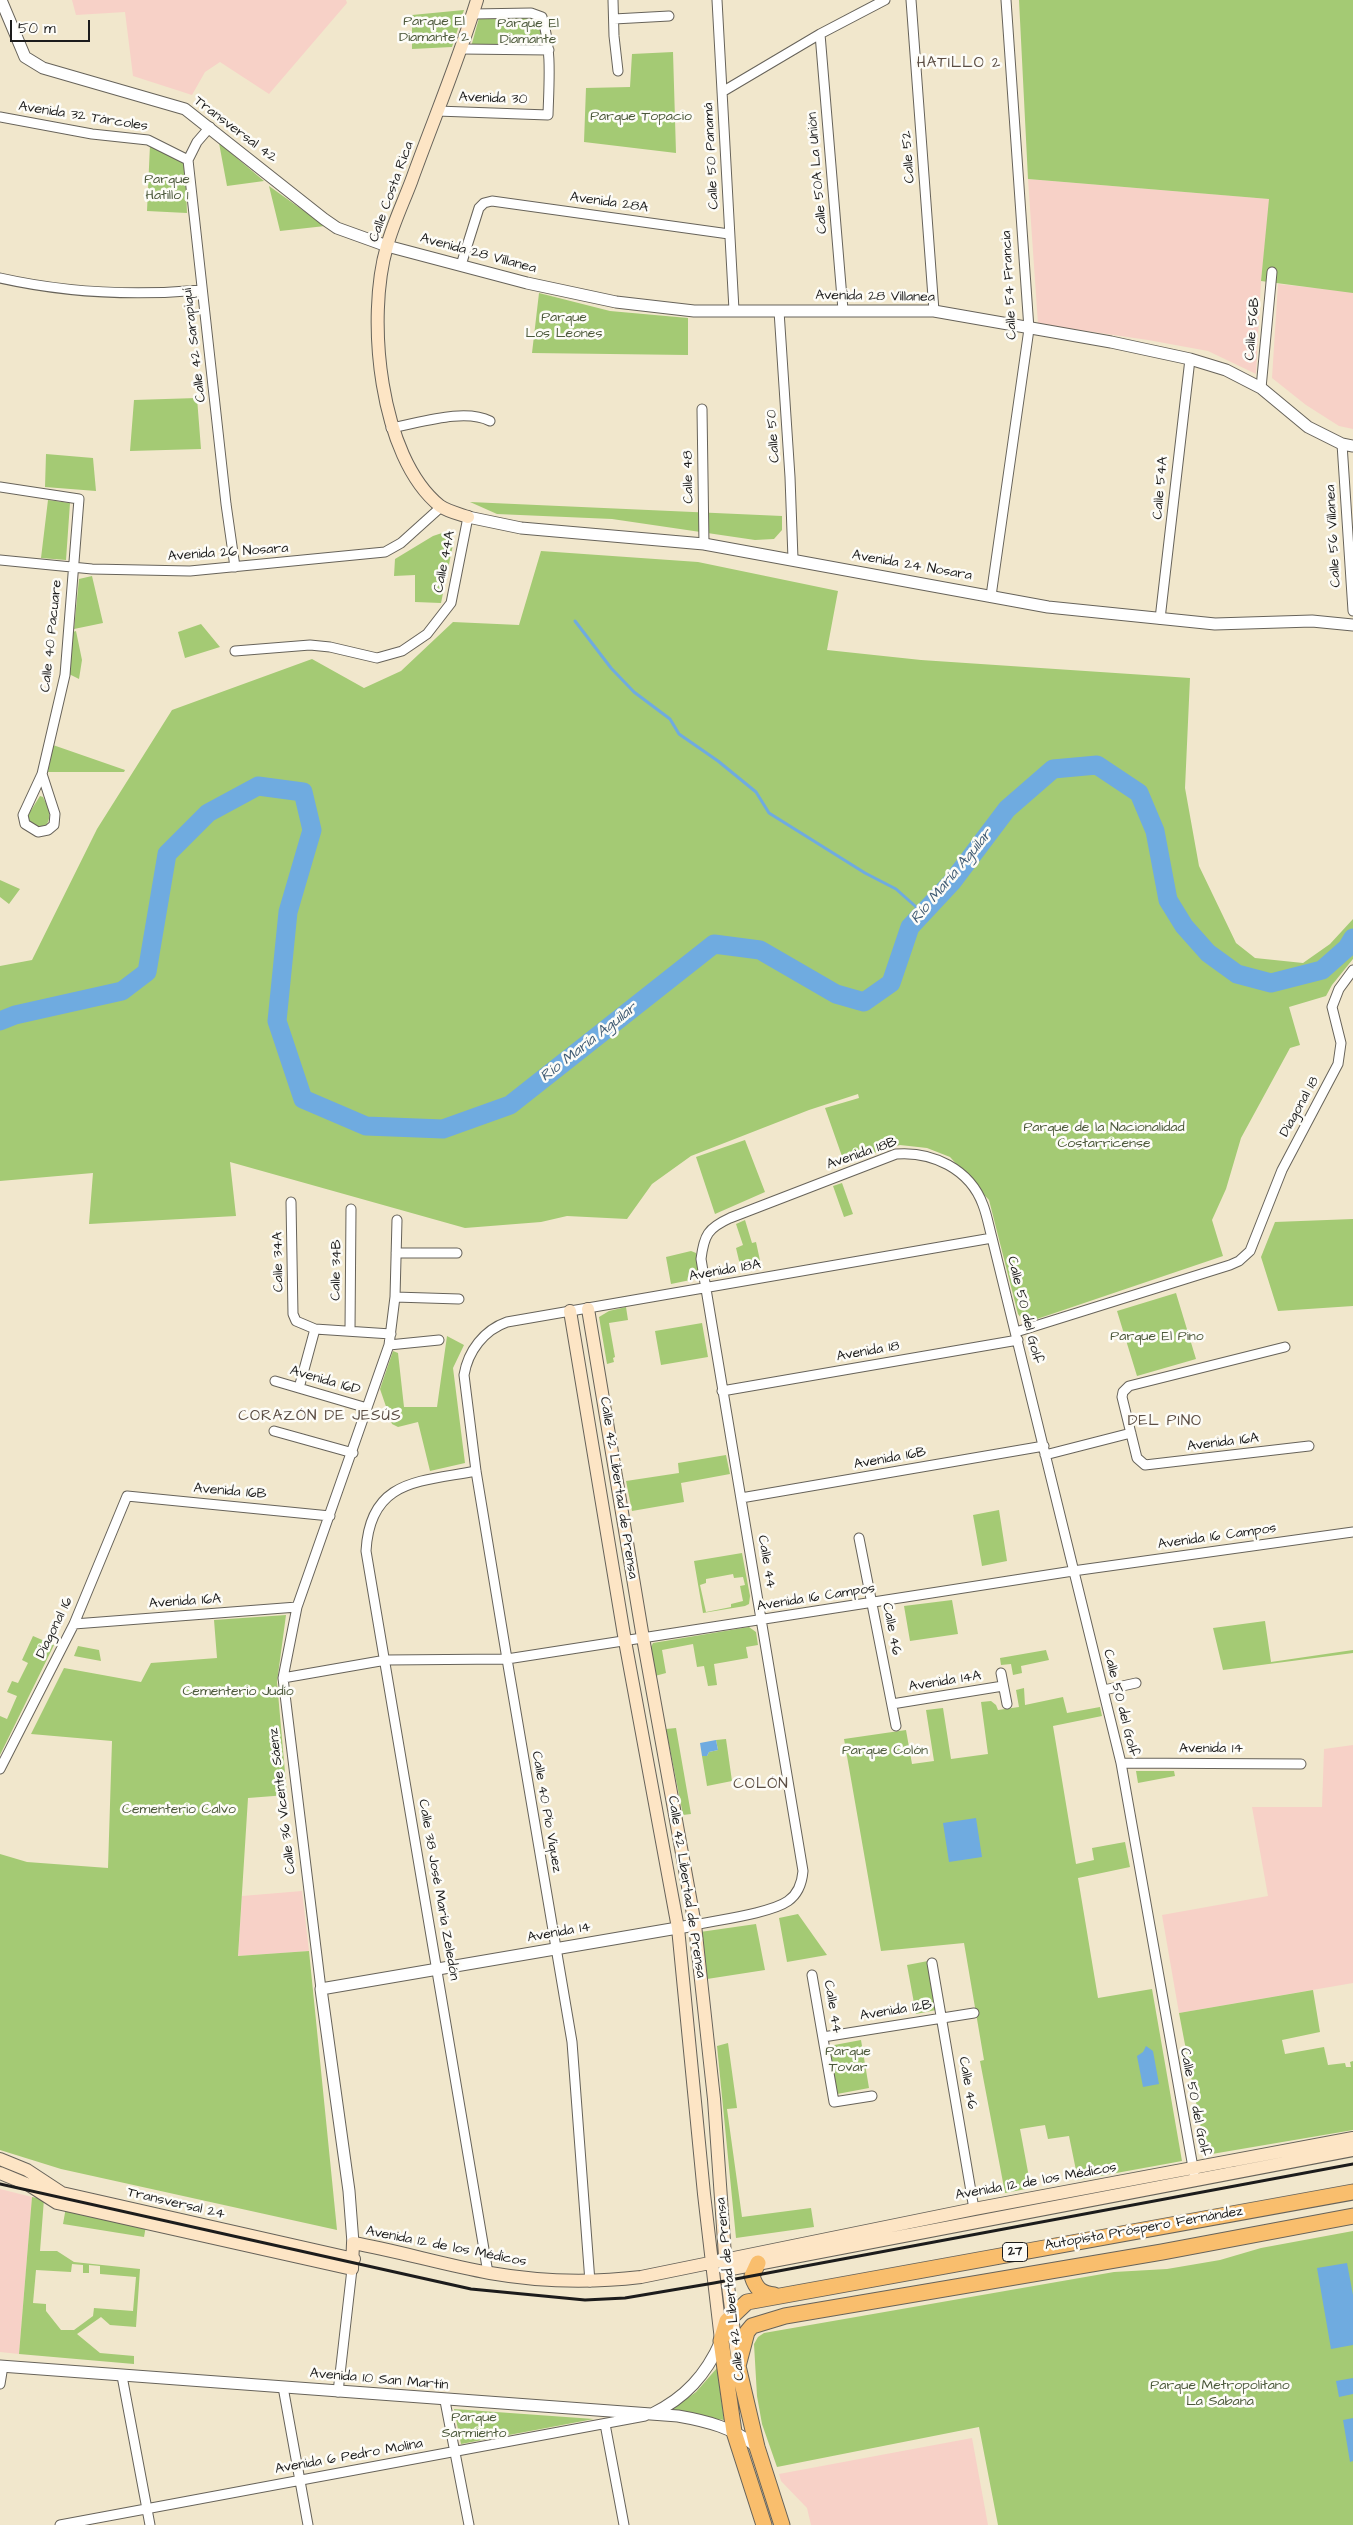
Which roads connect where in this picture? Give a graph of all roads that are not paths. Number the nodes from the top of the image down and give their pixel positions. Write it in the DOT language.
graph roads {
  1 [pos="0,0"];
  2 [pos="477,0"];
  3 [pos="613,0"];
  4 [pos="717,0"];
  5 [pos="885,0"];
  6 [pos="911,0"];
  7 [pos="1006,0"];
  8 [pos="473,14"];
  9 [pos="668,16"];
  10 [pos="614,19"];
  11 [pos="820,34"];
  12 [pos="461,49"];
  13 [pos="549,50"];
  14 [pos="618,71"];
  15 [pos="722,92"];
  16 [pos="437,111"];
  17 [pos="0,117"];
  18 [pos="210,127"];
  19 [pos="188,160"];
  20 [pos="729,234"];
  21 [pos="386,246"];
  22 [pos="461,265"];
  23 [pos="1272,272"];
  24 [pos="0,278"];
  25 [pos="202,290"];
  26 [pos="734,310"];
  27 [pos="779,310"];
  28 [pos="843,310"];
  29 [pos="934,311"];
  30 [pos="1030,328"];
  31 [pos="1190,359"];
  32 [pos="1261,388"];
  33 [pos="702,409"];
  34 [pos="490,421"];
  35 [pos="391,428"];
  36 [pos="1347,445"];
  37 [pos="1353,450"];
  38 [pos="1343,460"];
  39 [pos="0,487"];
  40 [pos="441,507"];
  41 [pos="468,517"];
  42 [pos="704,544"];
  43 [pos="793,559"];
  44 [pos="0,560"];
  45 [pos="236,567"];
  46 [pos="73,568"];
  47 [pos="991,596"];
  48 [pos="1353,611"];
  49 [pos="1160,619"];
  50 [pos="1353,625"];
  51 [pos="235,651"];
  52 [pos="42,774"];
  53 [pos="1353,970"];
  54 [pos="291,1202"];
  55 [pos="351,1209"];
  56 [pos="396,1220"];
  57 [pos="707,1235"];
  58 [pos="992,1238"];
  59 [pos="457,1253"];
  60 [pos="396,1254"];
  61 [pos="1245,1257"];
  62 [pos="706,1289"];
  63 [pos="395,1297"];
  64 [pos="459,1299"];
  65 [pos="588,1309"];
  66 [pos="570,1311"];
  67 [pos="315,1329"];
  68 [pos="350,1330"];
  69 [pos="391,1334"];
  70 [pos="1017,1336"];
  71 [pos="439,1340"];
  72 [pos="390,1345"];
  73 [pos="1285,1347"];
  74 [pos="473,1349"];
  75 [pos="275,1381"];
  76 [pos="299,1388"];
  77 [pos="722,1391"];
  78 [pos="367,1408"];
  79 [pos="274,1432"];
  80 [pos="1131,1433"];
  81 [pos="1309,1446"];
  82 [pos="1045,1451"];
  83 [pos="353,1453"];
  84 [pos="476,1471"];
  85 [pos="127,1496"];
  86 [pos="741,1498"];
  87 [pos="330,1516"];
  88 [pos="1353,1532"];
  89 [pos="859,1538"];
  90 [pos="1073,1572"];
  91 [pos="872,1603"];
  92 [pos="297,1607"];
  93 [pos="762,1620"];
  94 [pos="74,1624"];
  95 [pos="643,1638"];
  96 [pos="625,1641"];
  97 [pos="507,1659"];
  98 [pos="386,1660"];
  99 [pos="1001,1673"];
  100 [pos="283,1678"];
  101 [pos="1136,1683"];
  102 [pos="1003,1686"];
  103 [pos="1104,1690"];
  104 [pos="892,1704"];
  105 [pos="1007,1704"];
  106 [pos="896,1726"];
  107 [pos="1121,1763"];
  108 [pos="1301,1764"];
  109 [pos="0,1769"];
  110 [pos="797,1892"];
  111 [pos="695,1925"];
  112 [pos="678,1928"];
  113 [pos="555,1949"];
  114 [pos="932,1962"];
  115 [pos="437,1970"];
  116 [pos="812,1975"];
  117 [pos="321,1989"];
  118 [pos="974,2013"];
  119 [pos="942,2018"];
  120 [pos="823,2036"];
  121 [pos="872,2096"];
  122 [pos="1353,2138"];
  123 [pos="1353,2150"];
  124 [pos="0,2159"];
  125 [pos="0,2173"];
  126 [pos="1194,2174"];
  127 [pos="1353,2192"];
  128 [pos="974,2208"];
  129 [pos="1255,2209"];
  130 [pos="1353,2216"];
  131 [pos="1218,2242"];
  132 [pos="353,2243"];
  133 [pos="711,2261"];
  134 [pos="353,2264"];
  135 [pos="726,2264"];
  136 [pos="758,2264"];
  137 [pos="488,2273"];
  138 [pos="590,2282"];
  139 [pos="776,2295"];
  140 [pos="731,2315"];
  141 [pos="721,2341"];
  142 [pos="2,2366"];
  143 [pos="738,2366"];
  144 [pos="122,2376"];
  145 [pos="0,2384"];
  146 [pos="283,2387"];
  147 [pos="338,2392"];
  148 [pos="445,2401"];
  149 [pos="650,2415"];
  150 [pos="605,2424"];
  151 [pos="734,2432"];
  152 [pos="756,2447"];
  153 [pos="454,2453"];
  154 [pos="300,2481"];
  155 [pos="147,2509"];
  156 [pos="60,2525"];
  157 [pos="150,2525"];
  158 [pos="308,2525"];
  159 [pos="468,2525"];
  160 [pos="624,2525"];
  161 [pos="764,2525"];
  162 [pos="782,2525"];
  1 -- 18 [label="street, Transversal 42"];
  2 -- 8 [label="main road, Calle Costa Rica"];
  3 -- 10 [label="street"];
  4 -- 15 [label="street, Calle 50 Panamá"];
  5 -- 11 [label="street"];
  6 -- 29 [label="street, Calle 52"];
  7 -- 30 [label="street, Calle 54 Francia"];
  8 -- 12 [label="main road, Calle Costa Rica"];
  8 -- 13 [label="street"];
  9 -- 10 [label="street"];
  10 -- 14 [label="street"];
  11 -- 15 [label="street"];
  11 -- 28 [label="street, Calle 50A La Unión"];
  12 -- 13 [label="street"];
  12 -- 16 [label="main road, Calle Costa Rica"];
  13 -- 16 [label="street, Avenida 30"];
  15 -- 20 [label="street, Calle 50 Panamá"];
  16 -- 21 [label="main road, Calle Costa Rica"];
  17 -- 19 [label="street, Avenida 32 Tárcoles"];
  18 -- 19 [label="street"];
  18 -- 21 [label="street, Transversal 42"];
  19 -- 25 [label="street, Calle 42 Sarapiquí"];
  20 -- 22 [label="street, Avenida 28A"];
  20 -- 26 [label="street, Calle 50 Panamá"];
  21 -- 22 [label="street, Avenida 28 Villanea"];
  21 -- 35 [label="main road, Calle Costa Rica"];
  22 -- 26 [label="street, Avenida 28 Villanea"];
  23 -- 32 [label="street, Calle 56B"];
  24 -- 25 [label="street"];
  25 -- 45 [label="street, Calle 42 Sarapiquí"];
  26 -- 27 [label="street, Avenida 28 Villanea"];
  27 -- 28 [label="street, Avenida 28 Villanea"];
  27 -- 43 [label="street, Calle 50"];
  28 -- 29 [label="street, Avenida 28 Villanea"];
  29 -- 30 [label="street, Avenida 28 Villanea"];
  30 -- 31 [label="street, Avenida 28 Villanea"];
  30 -- 47 [label="street, Calle 54 Francia"];
  31 -- 32 [label="street, Avenida 28 Villanea"];
  31 -- 49 [label="street, Calle 54A"];
  32 -- 36 [label="street, Avenida 28 Villanea"];
  33 -- 42 [label="street, Calle 48"];
  34 -- 35 [label="street"];
  35 -- 40 [label="main road, Calle Costa Rica"];
  36 -- 38 [label="street, Calle 56 Villanea"];
  37 -- 38 [label="street"];
  38 -- 48 [label="street, Calle 56 Villanea"];
  39 -- 46 [label="street, Calle 40 Pacuare"];
  40 -- 41 [label="main road, Calle Costa Rica"];
  40 -- 45 [label="street, Avenida 26 Nosara"];
  41 -- 42 [label="street, Avenida 24 Nosara"];
  41 -- 51 [label="street, Calle 44A"];
  42 -- 43 [label="street, Avenida 24 Nosara"];
  43 -- 47 [label="street, Avenida 24 Nosara"];
  44 -- 46 [label="street, Avenida 26 Nosara"];
  45 -- 46 [label="street, Avenida 26 Nosara"];
  46 -- 52 [label="street, Calle 40 Pacuare"];
  47 -- 49 [label="street, Avenida 24 Nosara"];
  49 -- 50 [label="street, Avenida 24 Nosara"];
  52 -- 52 [label="street, Calle 40 Pacuare"];
  53 -- 61 [label="street, Diagonal 18"];
  54 -- 67 [label="street, Calle 34A"];
  55 -- 68 [label="street, Calle 34B"];
  56 -- 60 [label="street, Calle 36 Vicente Sáenz"];
  57 -- 58 [label="street, Avenida 18B"];
  57 -- 62 [label="street, Calle 44"];
  58 -- 62 [label="street, Avenida 18A"];
  58 -- 70 [label="street, Calle 50 del Golf"];
  59 -- 60 [label="street"];
  60 -- 63 [label="street, Calle 36 Vicente Sáenz"];
  61 -- 70 [label="street, Avenida 18"];
  62 -- 65 [label="street, Avenida 18A"];
  62 -- 77 [label="street, Calle 44"];
  63 -- 64 [label="street"];
  63 -- 69 [label="street, Calle 36 Vicente Sáenz"];
  65 -- 66 [label="street, Avenida 18A"];
  65 -- 95 [label="main road, Calle 42 Libertad de Prensa"];
  66 -- 74 [label="street, Avenida 18A"];
  66 -- 96 [label="main road, Calle 42 Libertad de Prensa"];
  67 -- 68 [label="street"];
  67 -- 76 [label="street"];
  68 -- 69 [label="street"];
  69 -- 72 [label="street, Calle 36 Vicente Sáenz"];
  70 -- 77 [label="street, Avenida 18"];
  70 -- 82 [label="street, Calle 50 del Golf"];
  71 -- 72 [label="street"];
  72 -- 78 [label="street, Calle 36 Vicente Sáenz"];
  73 -- 80 [label="street"];
  74 -- 84 [label="street, Calle 40 Pío Víquez"];
  75 -- 76 [label="street, Avenida 16D"];
  76 -- 78 [label="street, Avenida 16D"];
  77 -- 86 [label="street, Calle 44"];
  78 -- 83 [label="street, Calle 36 Vicente Sáenz"];
  79 -- 83 [label="street"];
  80 -- 81 [label="street, Avenida 16A"];
  80 -- 82 [label="street, Avenida 16B"];
  82 -- 86 [label="street, Avenida 16B"];
  82 -- 90 [label="street, Calle 50 del Golf"];
  83 -- 87 [label="street, Calle 36 Vicente Sáenz"];
  84 -- 97 [label="street, Calle 40 Pío Víquez"];
  84 -- 98 [label="street, Calle 38 José María Zeledón"];
  85 -- 87 [label="street, Avenida 16B"];
  85 -- 94 [label="street, Diagonal 16"];
  86 -- 93 [label="street, Calle 44"];
  87 -- 92 [label="street, Calle 36 Vicente Sáenz"];
  88 -- 90 [label="street, Avenida 16 Campos"];
  89 -- 91 [label="street, Calle 46"];
  90 -- 91 [label="street, Avenida 16 Campos"];
  90 -- 103 [label="street, Calle 50 del Golf"];
  91 -- 93 [label="street, Avenida 16 Campos"];
  91 -- 104 [label="street, Calle 46"];
  92 -- 94 [label="street, Avenida 16A"];
  92 -- 100 [label="street, Calle 36 Vicente Sáenz"];
  93 -- 95 [label="street, Avenida 16 Campos"];
  93 -- 110 [label="street, Calle 44"];
  94 -- 109 [label="street, Diagonal 16"];
  95 -- 96 [label="street, Avenida 16 Campos"];
  95 -- 111 [label="main road, Calle 42 Libertad de Prensa"];
  96 -- 97 [label="street, Avenida 16 Campos"];
  96 -- 112 [label="main road, Calle 42 Libertad de Prensa"];
  97 -- 98 [label="street, Avenida 16 Campos"];
  97 -- 113 [label="street, Calle 40 Pío Víquez"];
  98 -- 100 [label="street, Avenida 16 Campos"];
  98 -- 115 [label="street, Calle 38 José María Zeledón"];
  99 -- 102 [label="street"];
  100 -- 117 [label="street, Calle 36 Vicente Sáenz"];
  101 -- 103 [label="street"];
  102 -- 104 [label="street, Avenida 14A"];
  102 -- 105 [label="street"];
  103 -- 107 [label="street, Calle 50 del Golf"];
  104 -- 106 [label="street, Calle 46"];
  107 -- 108 [label="street, Avenida 14"];
  107 -- 126 [label="street, Calle 50 del Golf"];
  110 -- 111 [label="street, Avenida 14"];
  111 -- 112 [label="street, Avenida 14"];
  111 -- 135 [label="main road, Calle 42 Libertad de Prensa"];
  112 -- 113 [label="street, Avenida 14"];
  112 -- 133 [label="main road, Calle 42 Libertad de Prensa"];
  113 -- 115 [label="street, Avenida 14"];
  113 -- 138 [label="street, Calle 40 Pío Víquez"];
  114 -- 119 [label="street, Calle 46"];
  115 -- 117 [label="street, Avenida 14"];
  115 -- 137 [label="street, Calle 38 José María Zeledón"];
  116 -- 120 [label="street, Calle 44"];
  117 -- 132 [label="street, Calle 36 Vicente Sáenz"];
  118 -- 119 [label="street, Avenida 12B"];
  119 -- 120 [label="street, Avenida 12B"];
  119 -- 128 [label="street, Calle 46"];
  120 -- 121 [label="street, Calle 44"];
  122 -- 126 [label="main road, Avenida 12 de los Médicos"];
  123 -- 126 [label="main road, Avenida 12 de los Médicos"];
  124 -- 134 [label="main road, Transversal 24"];
  125 -- 134 [label="main road, Transversal 24"];
  126 -- 128 [label="main road, Avenida 12 de los Médicos"];
  126 -- 136 [label="main road, Avenida 12 de los Médicos"];
  127 -- 129 [label="highway, Autopista Próspero Fernández / 27"];
  128 -- 135 [label="main road, Avenida 12 de los Médicos"];
  129 -- 131 [label="highway"];
  129 -- 139 [label="highway, Autopista Próspero Fernández / 27"];
  130 -- 131 [label="highway, Autopista Próspero Fernández / 27"];
  131 -- 143 [label="highway, Autopista Próspero Fernández / 27"];
  132 -- 134 [label="main road, Calle 36 Vicente Sáenz"];
  132 -- 137 [label="main road, Avenida 12 de los Médicos"];
  133 -- 135 [label="main road, Avenida 12 de los Médicos"];
  133 -- 138 [label="main road, Avenida 12 de los Médicos"];
  133 -- 141 [label="main road, Calle 42 Libertad de Prensa"];
  134 -- 147 [label="street, Calle 36 Vicente Sáenz"];
  135 -- 136 [label="main road, Avenida 12 de los Médicos"];
  135 -- 140 [label="main road, Calle 42 Libertad de Prensa"];
  136 -- 139 [label="highway"];
  137 -- 138 [label="main road, Avenida 12 de los Médicos"];
  139 -- 140 [label="highway, Autopista Próspero Fernández / 27"];
  140 -- 141 [label="highway"];
  140 -- 143 [label="main road, Calle 42 Libertad de Prensa"];
  141 -- 149 [label="street"];
  141 -- 151 [label="highway, Calle 42 Libertad de Prensa"];
  142 -- 144 [label="street, Avenida 10 San Martín"];
  142 -- 145 [label="street"];
  143 -- 152 [label="highway, Calle 42 Libertad de Prensa / 27"];
  144 -- 146 [label="street, Avenida 10 San Martín"];
  144 -- 155 [label="street"];
  146 -- 147 [label="street, Avenida 10 San Martín"];
  146 -- 154 [label="street"];
  147 -- 148 [label="street, Avenida 10 San Martín"];
  148 -- 149 [label="street, Avenida 10 San Martín"];
  148 -- 153 [label="street"];
  149 -- 150 [label="street, Avenida 6 Pedro Molina"];
  149 -- 151 [label="street, Avenida 6 Pedro Molina"];
  150 -- 153 [label="street, Avenida 6 Pedro Molina"];
  150 -- 160 [label="street"];
  151 -- 152 [label="street, Avenida 6 Pedro Molina"];
  151 -- 161 [label="highway, Calle 42 Libertad de Prensa"];
  152 -- 162 [label="highway, Calle 42 Libertad de Prensa / 27"];
  153 -- 154 [label="street, Avenida 6 Pedro Molina"];
  153 -- 159 [label="street"];
  154 -- 155 [label="street, Avenida 6 Pedro Molina"];
  154 -- 158 [label="street"];
  155 -- 156 [label="street, Avenida 6 Pedro Molina"];
  155 -- 157 [label="street"];
}
